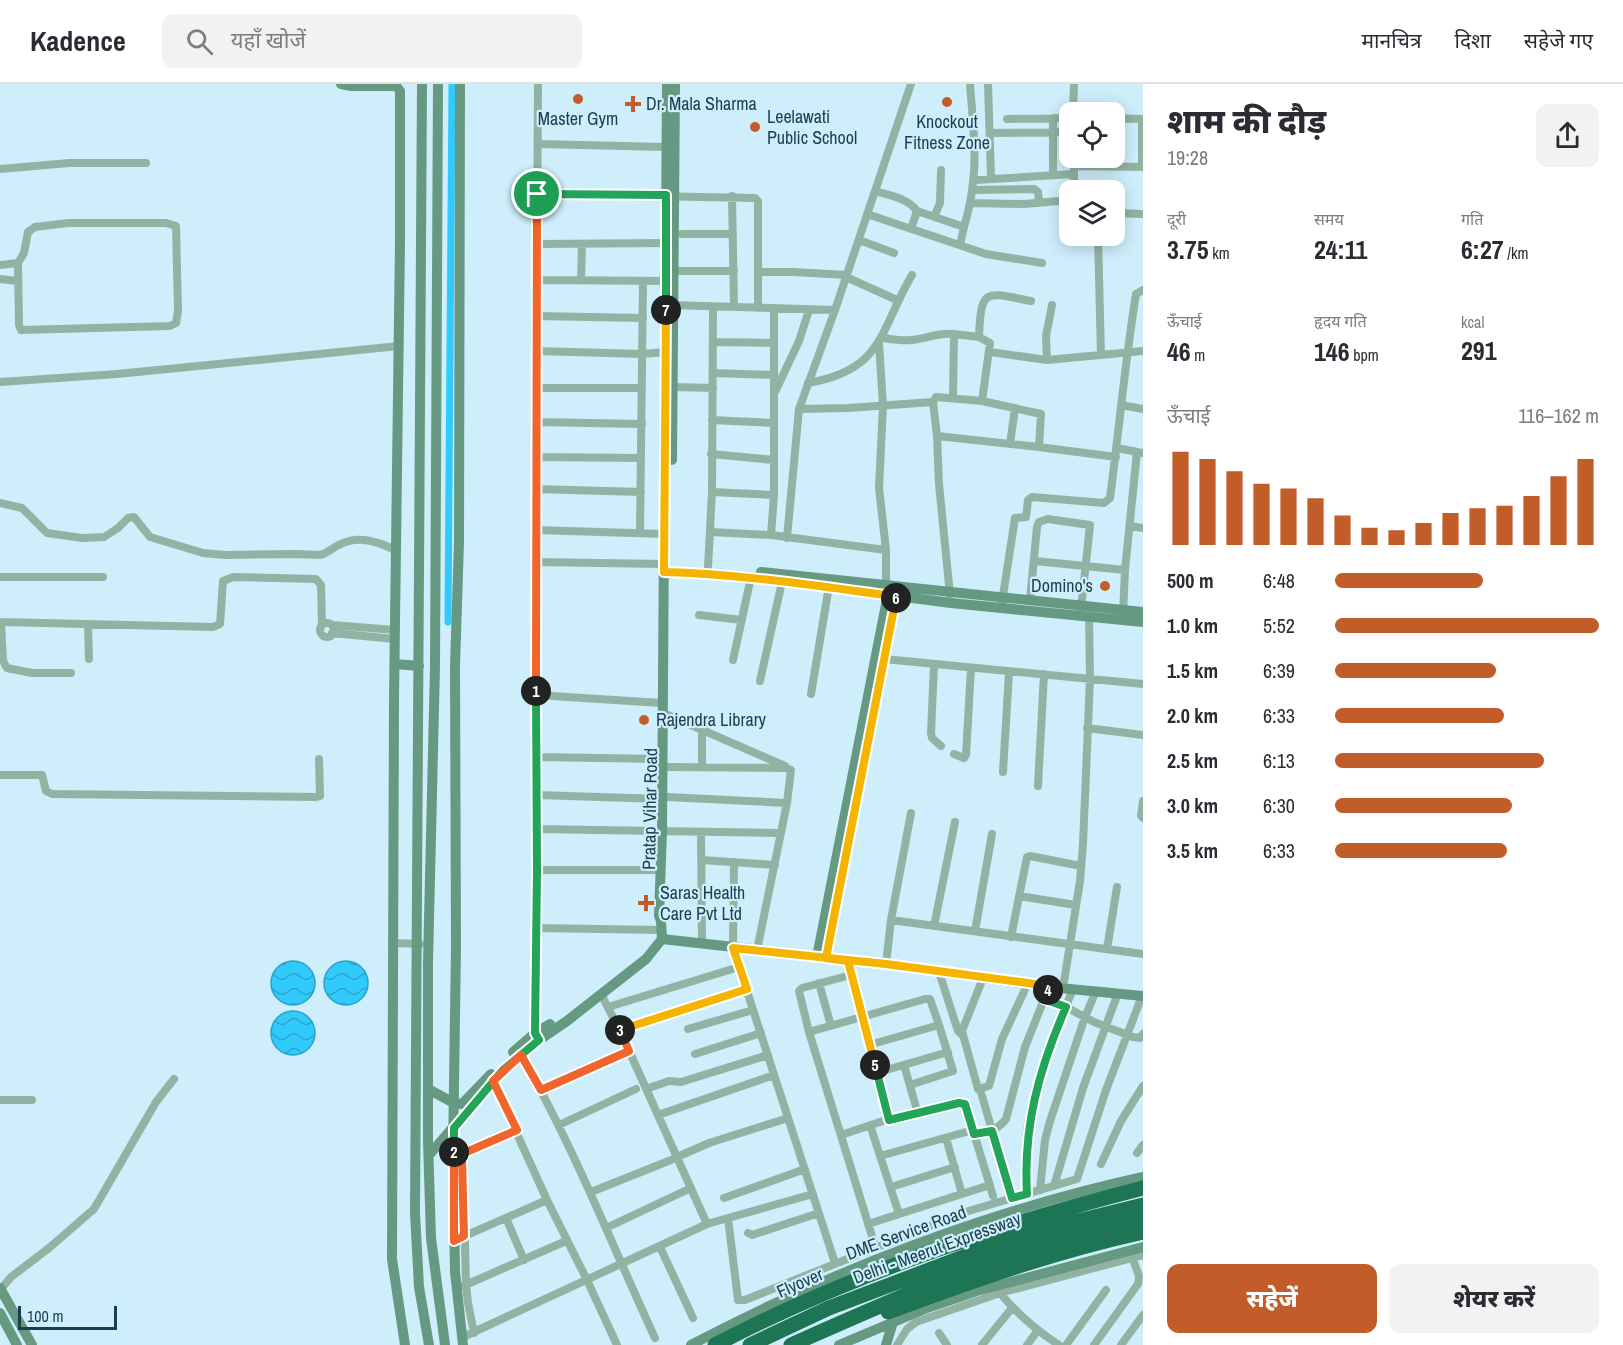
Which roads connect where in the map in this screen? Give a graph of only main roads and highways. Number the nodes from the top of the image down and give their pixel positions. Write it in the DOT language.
graph roads {
  1 [pos="1143,1188"];
  2 [pos="1143,1205"];
  3 [pos="1143,1217"];
  4 [pos="1143,1232"];
  5 [pos="716,1345"];
  6 [pos="750,1345"];
  7 [pos="791,1345"];
  8 [pos="811,1345"];
  1 -- 5 [label="highway, Flyover"];
  2 -- 6 [label="highway, Delhi - Meerut Expressway"];
  3 -- 7 [label="highway, Delhi - Meerut Expressway"];
  4 -- 8 [label="highway"];
}
